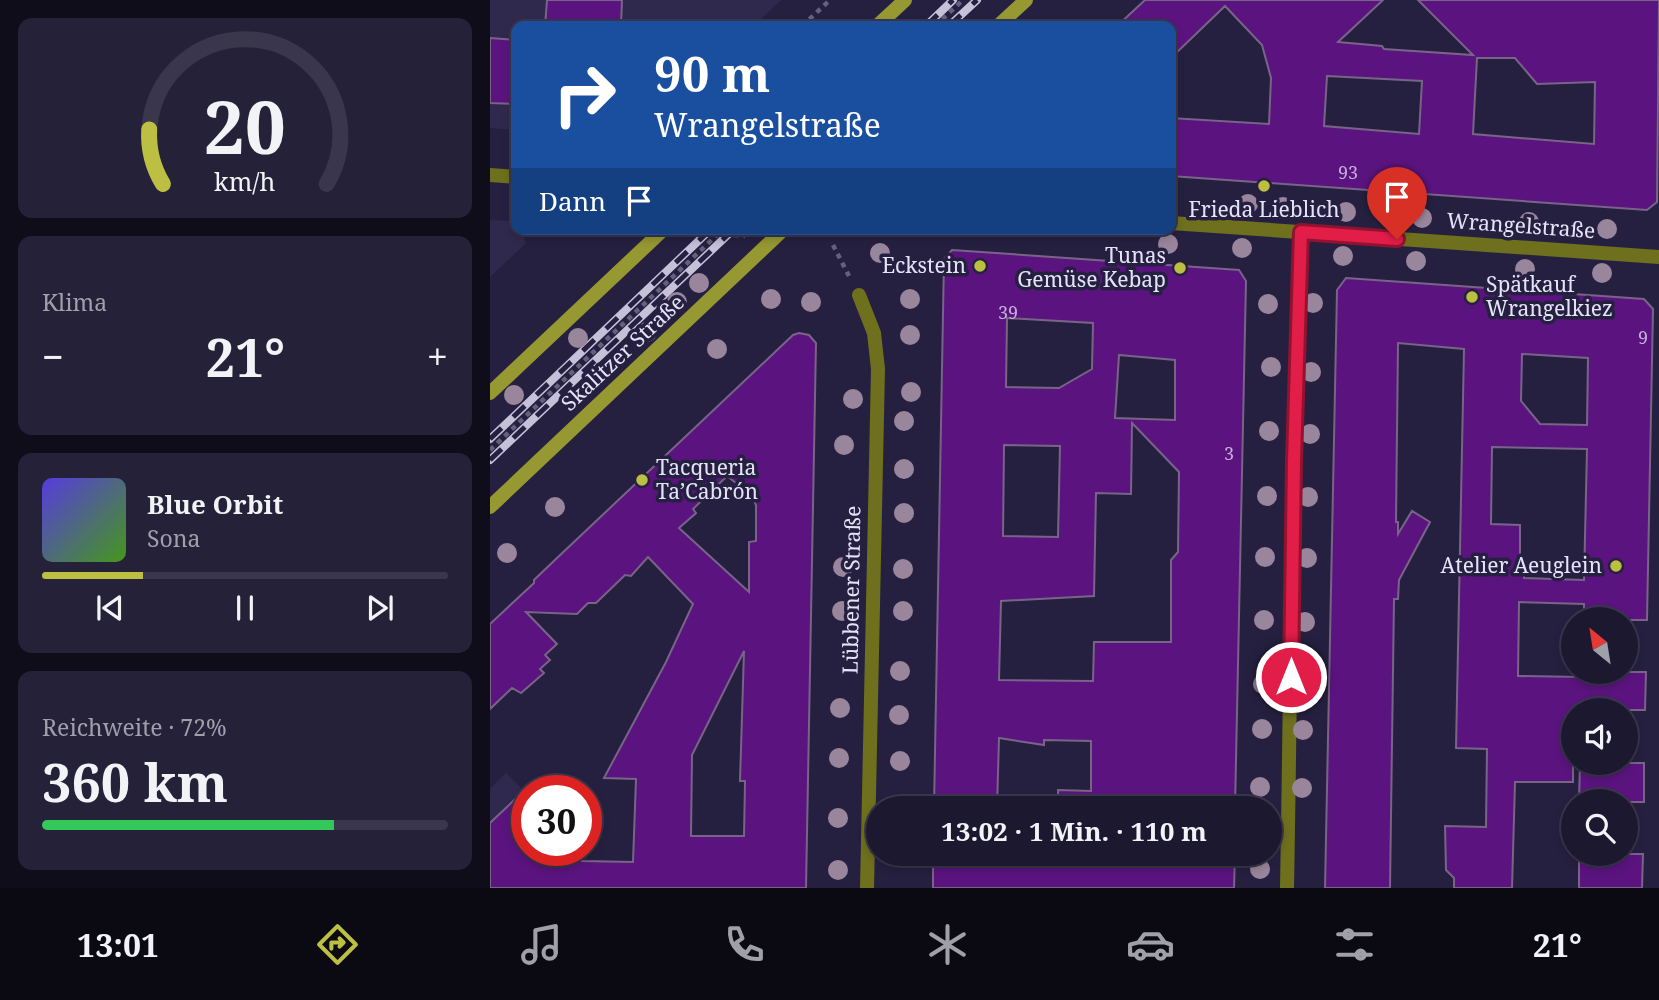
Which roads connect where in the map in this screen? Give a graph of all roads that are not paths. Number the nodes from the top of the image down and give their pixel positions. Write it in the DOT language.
graph roads {
  1 [pos="905,0"];
  2 [pos="1026,0"];
  3 [pos="882,21"];
  4 [pos="1003,21"];
  5 [pos="490,175"];
  6 [pos="511,177"];
  7 [pos="1176,223"];
  8 [pos="1301,232"];
  9 [pos="658,235"];
  10 [pos="778,235"];
  11 [pos="1659,257"];
  12 [pos="859,295"];
  13 [pos="490,393"];
  14 [pos="490,507"];
  15 [pos="867,888"];
  16 [pos="1287,888"];
  1 -- 3 [label="main road"];
  2 -- 4 [label="main road"];
  5 -- 6 [label="street"];
  7 -- 8 [label="street, Wrangelstraße"];
  8 -- 11 [label="street, Wrangelstraße"];
  8 -- 16 [label="street"];
  9 -- 13 [label="main road"];
  10 -- 14 [label="main road, Skalitzer Straße"];
  12 -- 15 [label="street, Lübbener Straße"];
}
